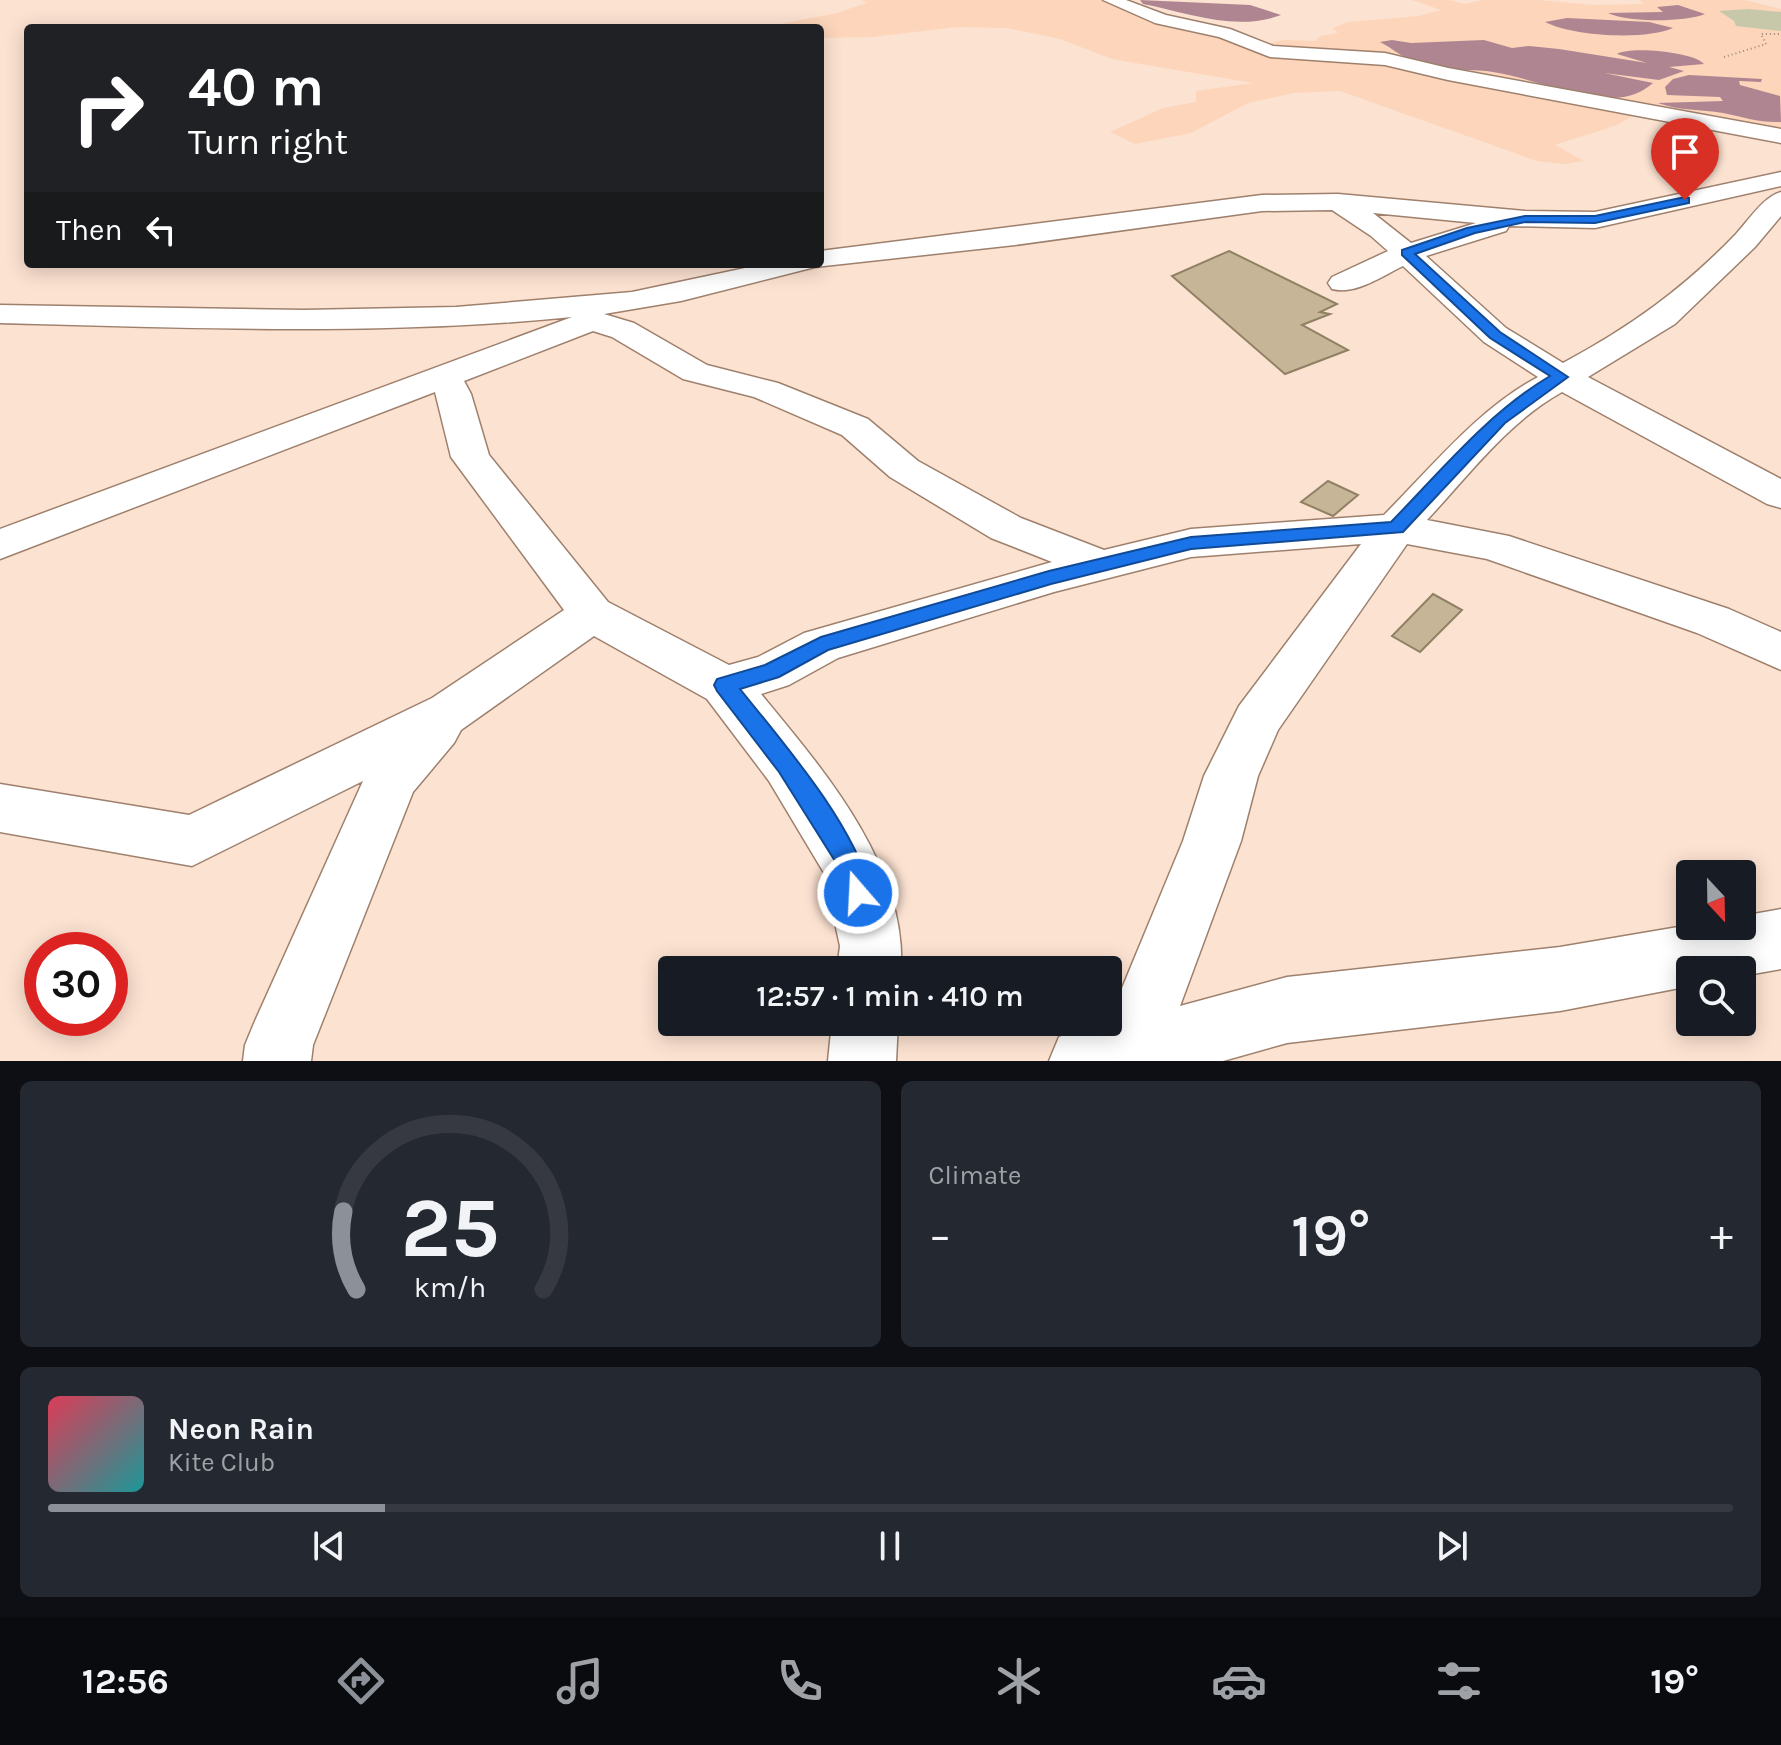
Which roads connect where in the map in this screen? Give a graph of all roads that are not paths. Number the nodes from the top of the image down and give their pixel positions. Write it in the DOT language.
graph roads {
  1 [pos="1111,0"];
  2 [pos="1781,136"];
  3 [pos="1781,179"];
  4 [pos="1781,200"];
  5 [pos="1338,202"];
  6 [pos="1525,219"];
  7 [pos="1407,253"];
  8 [pos="824,259"];
  9 [pos="785,268"];
  10 [pos="1343,283"];
  11 [pos="650,298"];
  12 [pos="0,314"];
  13 [pos="592,320"];
  14 [pos="444,377"];
  15 [pos="1561,377"];
  16 [pos="1781,495"];
  17 [pos="1396,528"];
  18 [pos="0,545"];
  19 [pos="1101,565"];
  20 [pos="592,614"];
  21 [pos="1781,652"];
  22 [pos="725,685"];
  23 [pos="450,712"];
  24 [pos="0,808"];
  25 [pos="1781,939"];
  26 [pos="870,956"];
  27 [pos="864,1036"];
  28 [pos="1111,1059"];
  29 [pos="277,1061"];
  30 [pos="862,1061"];
  1 -- 2 [label="street"];
  3 -- 6 [label="street"];
  4 -- 15 [label="street"];
  5 -- 6 [label="street"];
  5 -- 7 [label="street"];
  5 -- 8 [label="street"];
  6 -- 7 [label="street"];
  7 -- 10 [label="street"];
  7 -- 15 [label="street"];
  9 -- 11 [label="street"];
  11 -- 12 [label="street"];
  11 -- 13 [label="street"];
  13 -- 14 [label="street"];
  13 -- 19 [label="street"];
  14 -- 18 [label="street"];
  14 -- 20 [label="street"];
  15 -- 16 [label="street"];
  15 -- 17 [label="street"];
  17 -- 19 [label="street"];
  17 -- 21 [label="street"];
  17 -- 28 [label="street"];
  19 -- 22 [label="street"];
  20 -- 22 [label="street"];
  20 -- 23 [label="street"];
  22 -- 26 [label="street"];
  23 -- 24 [label="street"];
  23 -- 29 [label="street"];
  25 -- 28 [label="street"];
  27 -- 30 [label="street"];
}
